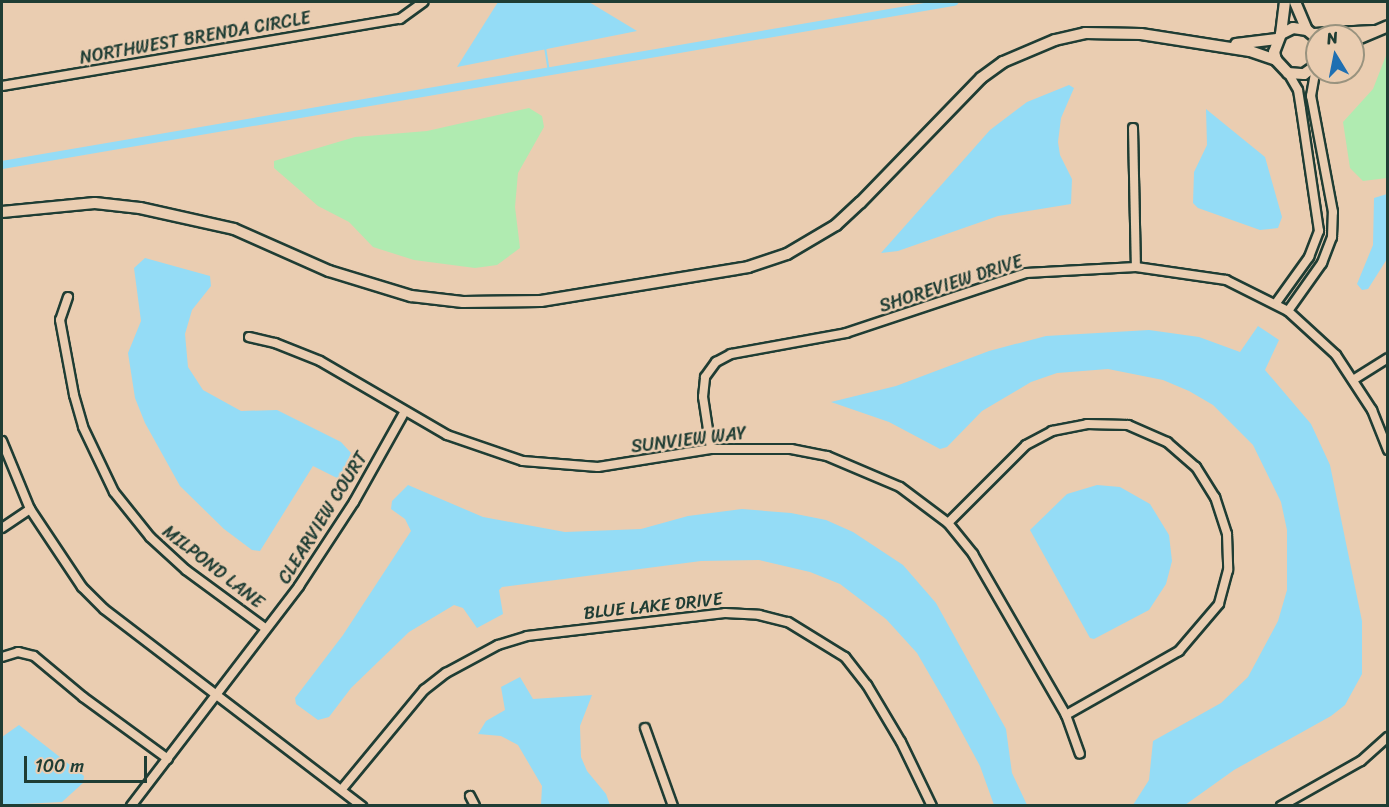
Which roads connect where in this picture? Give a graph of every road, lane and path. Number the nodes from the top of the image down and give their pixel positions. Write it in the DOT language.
graph roads {
  1 [pos="423,2"];
  2 [pos="1285,2"];
  3 [pos="1296,2"];
  4 [pos="1308,24"];
  5 [pos="1388,26"];
  6 [pos="1365,31"];
  7 [pos="1374,31"];
  8 [pos="1305,32"];
  9 [pos="1365,35"];
  10 [pos="1279,37"];
  11 [pos="1218,45"];
  12 [pos="1276,60"];
  13 [pos="1288,73"];
  14 [pos="1305,73"];
  15 [pos="1313,84"];
  16 [pos="2,86"];
  17 [pos="1132,128"];
  18 [pos="1322,152"];
  19 [pos="1309,155"];
  20 [pos="2,212"];
  21 [pos="1136,267"];
  22 [pos="68,297"];
  23 [pos="1276,303"];
  24 [pos="1288,311"];
  25 [pos="249,337"];
  26 [pos="1388,358"];
  27 [pos="1353,380"];
  28 [pos="405,411"];
  29 [pos="2,441"];
  30 [pos="711,449"];
  31 [pos="1388,450"];
  32 [pos="30,509"];
  33 [pos="948,523"];
  34 [pos="2,528"];
  35 [pos="266,628"];
  36 [pos="2,657"];
  37 [pos="216,694"];
  38 [pos="1066,715"];
  39 [pos="645,728"];
  40 [pos="1388,737"];
  41 [pos="1080,754"];
  42 [pos="168,759"];
  43 [pos="342,789"];
  44 [pos="470,796"];
  45 [pos="131,806"];
  46 [pos="362,806"];
  47 [pos="475,806"];
  48 [pos="673,806"];
  49 [pos="932,806"];
  50 [pos="1281,806"];
  1 -- 16 [label="street, NORTHWEST BRENDA CIRCLE"];
  2 -- 10 [label="street"];
  3 -- 4 [label="street"];
  5 -- 7 [label="street"];
  6 -- 7 [label="street"];
  7 -- 9 [label="street"];
  8 -- 10 [label="street"];
  10 -- 11 [label="street"];
  10 -- 12 [label="street"];
  11 -- 12 [label="street"];
  11 -- 20 [label="street"];
  12 -- 13 [label="street"];
  13 -- 14 [label="street"];
  13 -- 19 [label="street"];
  15 -- 18 [label="street"];
  17 -- 21 [label="street"];
  18 -- 19 [label="street"];
  18 -- 24 [label="street"];
  19 -- 23 [label="street"];
  21 -- 23 [label="street, SHOREVIEW DRIVE"];
  21 -- 30 [label="street, SHOREVIEW DRIVE"];
  22 -- 35 [label="street, MILPOND LANE"];
  23 -- 24 [label="street, SHOREVIEW DRIVE"];
  24 -- 27 [label="street, SHOREVIEW DRIVE"];
  25 -- 28 [label="street, SUNVIEW WAY"];
  26 -- 27 [label="street"];
  27 -- 31 [label="street, SHOREVIEW DRIVE"];
  28 -- 30 [label="street, SUNVIEW WAY"];
  28 -- 35 [label="street, CLEARVIEW COURT"];
  29 -- 32 [label="street"];
  30 -- 33 [label="street, SUNVIEW WAY"];
  32 -- 34 [label="street"];
  32 -- 37 [label="street"];
  33 -- 38 [label="street, SUNVIEW WAY"];
  33 -- 38 [label="street"];
  35 -- 37 [label="street, CLEARVIEW COURT"];
  36 -- 42 [label="street"];
  37 -- 42 [label="street, CLEARVIEW COURT"];
  37 -- 43 [label="street"];
  38 -- 41 [label="street, SUNVIEW WAY"];
  39 -- 48 [label="street"];
  40 -- 50 [label="street"];
  42 -- 45 [label="street, CLEARVIEW COURT"];
  43 -- 46 [label="street"];
  43 -- 49 [label="street, BLUE LAKE DRIVE"];
  44 -- 47 [label="street"];
}
